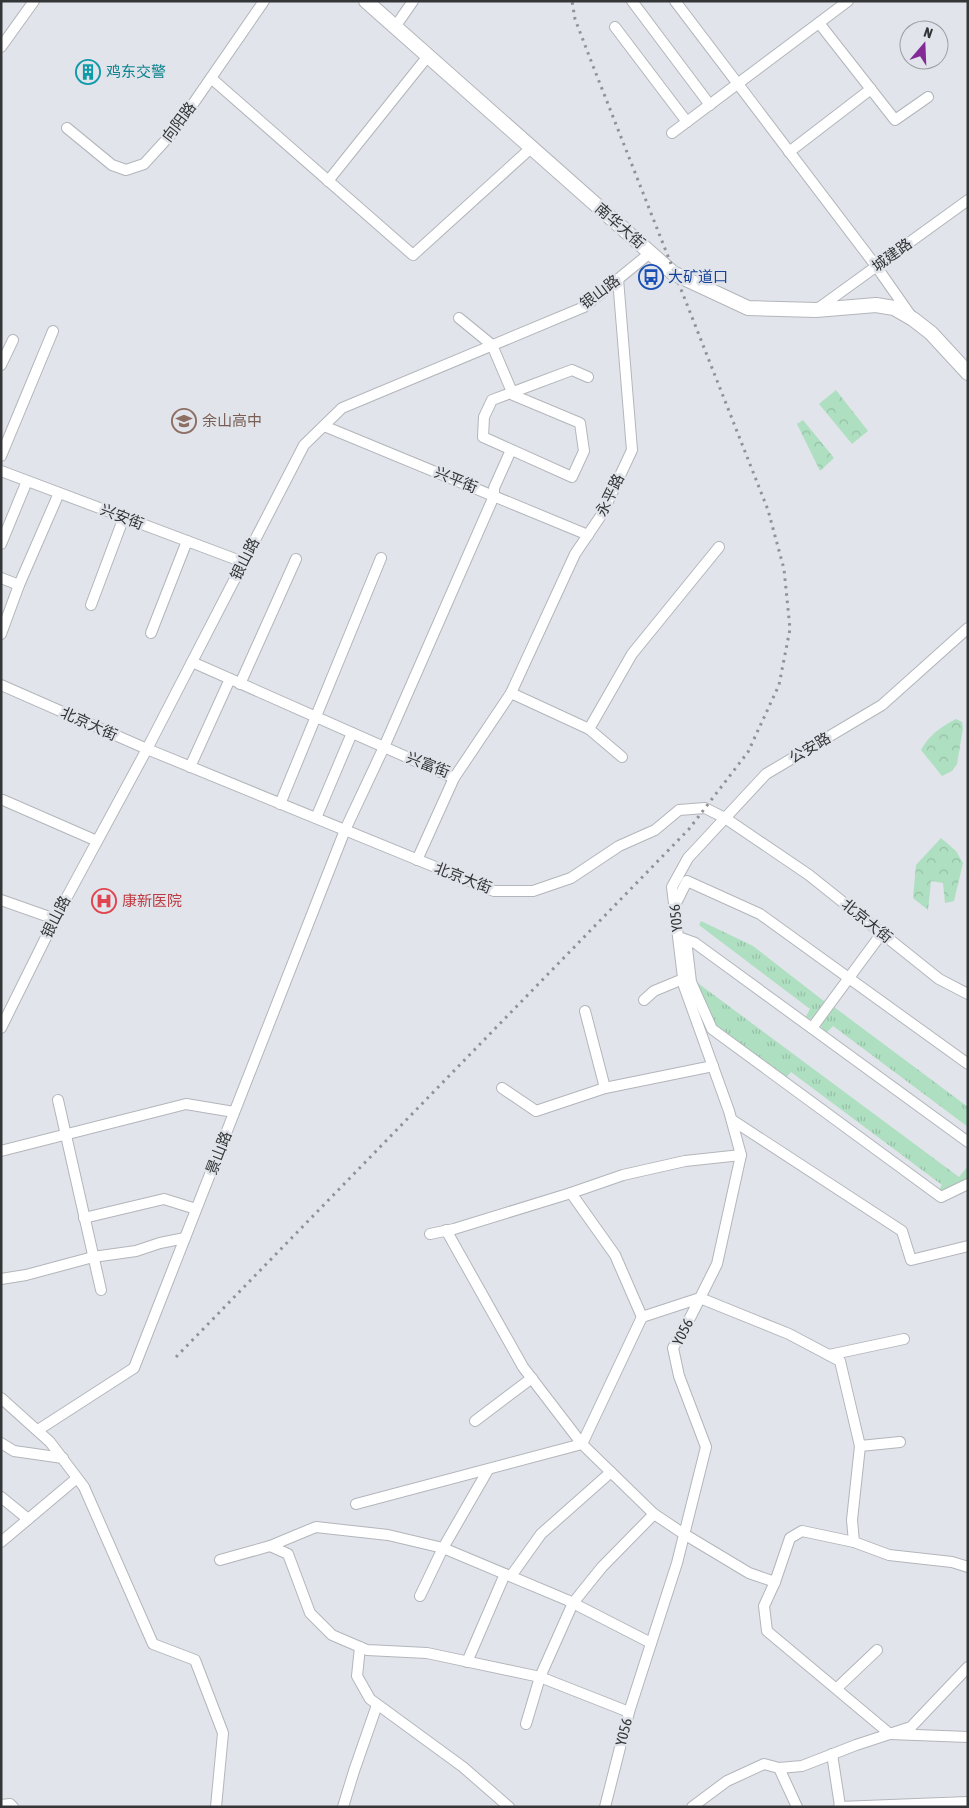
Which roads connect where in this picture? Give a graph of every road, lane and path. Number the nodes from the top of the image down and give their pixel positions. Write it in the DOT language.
graph roads {
  1 [pos="34,1"];
  2 [pos="264,1"];
  3 [pos="366,1"];
  4 [pos="413,1"];
  5 [pos="632,1"];
  6 [pos="675,1"];
  7 [pos="848,1"];
  8 [pos="820,23"];
  9 [pos="395,27"];
  10 [pos="615,27"];
  11 [pos="1,47"];
  12 [pos="428,56"];
  13 [pos="211,78"];
  14 [pos="738,84"];
  15 [pos="871,89"];
  16 [pos="928,97"];
  17 [pos="710,105"];
  18 [pos="687,122"];
  19 [pos="67,128"];
  20 [pos="672,133"];
  21 [pos="531,148"];
  22 [pos="789,152"];
  23 [pos="328,181"];
  24 [pos="968,200"];
  25 [pos="650,253"];
  26 [pos="876,266"];
  27 [pos="618,279"];
  28 [pos="816,310"];
  29 [pos="459,318"];
  30 [pos="913,319"];
  31 [pos="53,331"];
  32 [pos="12,340"];
  33 [pos="492,346"];
  34 [pos="1,365"];
  35 [pos="968,373"];
  36 [pos="588,377"];
  37 [pos="512,392"];
  38 [pos="324,426"];
  39 [pos="511,450"];
  40 [pos="1,456"];
  41 [pos="1,471"];
  42 [pos="26,481"];
  43 [pos="58,493"];
  44 [pos="494,496"];
  45 [pos="124,517"];
  46 [pos="588,535"];
  47 [pos="187,541"];
  48 [pos="1,544"];
  49 [pos="719,547"];
  50 [pos="381,558"];
  51 [pos="296,559"];
  52 [pos="244,562"];
  53 [pos="1,578"];
  54 [pos="20,585"];
  55 [pos="91,604"];
  56 [pos="968,628"];
  57 [pos="151,633"];
  58 [pos="1,634"];
  59 [pos="192,662"];
  60 [pos="230,679"];
  61 [pos="240,684"];
  62 [pos="1,686"];
  63 [pos="511,693"];
  64 [pos="316,717"];
  65 [pos="589,729"];
  66 [pos="352,733"];
  67 [pos="384,747"];
  68 [pos="146,749"];
  69 [pos="622,757"];
  70 [pos="190,767"];
  71 [pos="454,778"];
  72 [pos="2,800"];
  73 [pos="280,804"];
  74 [pos="316,818"];
  75 [pos="725,818"];
  76 [pos="345,830"];
  77 [pos="97,841"];
  78 [pos="417,860"];
  79 [pos="672,887"];
  80 [pos="1,900"];
  81 [pos="675,906"];
  82 [pos="55,919"];
  83 [pos="882,933"];
  84 [pos="682,938"];
  85 [pos="849,978"];
  86 [pos="683,980"];
  87 [pos="968,994"];
  88 [pos="644,1000"];
  89 [pos="585,1011"];
  90 [pos="1,1028"];
  91 [pos="812,1028"];
  92 [pos="968,1064"];
  93 [pos="713,1066"];
  94 [pos="502,1088"];
  95 [pos="605,1088"];
  96 [pos="58,1100"];
  97 [pos="234,1112"];
  98 [pos="732,1120"];
  99 [pos="65,1134"];
  100 [pos="968,1142"];
  101 [pos="1,1151"];
  102 [pos="741,1155"];
  103 [pos="968,1184"];
  104 [pos="570,1193"];
  105 [pos="196,1209"];
  106 [pos="84,1218"];
  107 [pos="446,1230"];
  108 [pos="430,1234"];
  109 [pos="185,1238"];
  110 [pos="968,1246"];
  111 [pos="93,1257"];
  112 [pos="1,1279"];
  113 [pos="101,1290"];
  114 [pos="700,1298"];
  115 [pos="642,1317"];
  116 [pos="904,1338"];
  117 [pos="829,1355"];
  118 [pos="532,1378"];
  119 [pos="1,1398"];
  120 [pos="475,1421"];
  121 [pos="38,1430"];
  122 [pos="900,1442"];
  123 [pos="1,1443"];
  124 [pos="582,1444"];
  125 [pos="860,1446"];
  126 [pos="63,1458"];
  127 [pos="488,1470"];
  128 [pos="610,1472"];
  129 [pos="77,1478"];
  130 [pos="1,1497"];
  131 [pos="356,1504"];
  132 [pos="654,1514"];
  133 [pos="28,1519"];
  134 [pos="684,1534"];
  135 [pos="1,1542"];
  136 [pos="854,1542"];
  137 [pos="270,1546"];
  138 [pos="443,1548"];
  139 [pos="220,1560"];
  140 [pos="968,1567"];
  141 [pos="508,1575"];
  142 [pos="775,1582"];
  143 [pos="420,1596"];
  144 [pos="574,1603"];
  145 [pos="652,1643"];
  146 [pos="360,1647"];
  147 [pos="877,1650"];
  148 [pos="467,1662"];
  149 [pos="968,1667"];
  150 [pos="540,1677"];
  151 [pos="837,1688"];
  152 [pos="377,1705"];
  153 [pos="629,1712"];
  154 [pos="526,1724"];
  155 [pos="890,1734"];
  156 [pos="968,1736"];
  157 [pos="832,1754"];
  158 [pos="779,1768"];
  159 [pos="968,1802"];
  160 [pos="1,1805"];
  161 [pos="839,1806"];
  162 [pos="13,1807"];
  163 [pos="216,1807"];
  164 [pos="343,1807"];
  165 [pos="509,1807"];
  166 [pos="605,1807"];
  167 [pos="692,1807"];
  168 [pos="798,1807"];
  1 -- 11 [label="street"];
  2 -- 13 [label="street, 向阳路"];
  3 -- 9 [label="main road, 南华大街"];
  4 -- 9 [label="street"];
  5 -- 17 [label="street"];
  6 -- 14 [label="street"];
  7 -- 8 [label="street"];
  8 -- 14 [label="street"];
  8 -- 15 [label="street"];
  9 -- 12 [label="main road, 南华大街"];
  10 -- 18 [label="street"];
  12 -- 21 [label="main road, 南华大街"];
  12 -- 23 [label="street"];
  13 -- 19 [label="street, 向阳路"];
  13 -- 23 [label="street"];
  14 -- 17 [label="street"];
  14 -- 22 [label="street"];
  15 -- 16 [label="street"];
  15 -- 22 [label="street"];
  17 -- 18 [label="street"];
  18 -- 20 [label="street"];
  21 -- 23 [label="street"];
  21 -- 25 [label="main road, 南华大街"];
  22 -- 26 [label="street"];
  24 -- 26 [label="street, 城建路"];
  25 -- 27 [label="street, 银山路"];
  25 -- 28 [label="main road, 南华大街"];
  26 -- 28 [label="street, 城建路"];
  26 -- 30 [label="street"];
  27 -- 33 [label="street, 银山路"];
  27 -- 46 [label="street, 永平路"];
  28 -- 30 [label="main road, 南华大街"];
  29 -- 33 [label="street"];
  30 -- 35 [label="main road, 南华大街"];
  31 -- 40 [label="street"];
  32 -- 34 [label="street"];
  33 -- 37 [label="street"];
  33 -- 38 [label="street, 银山路"];
  36 -- 37 [label="street"];
  37 -- 39 [label="street"];
  37 -- 39 [label="street"];
  38 -- 44 [label="street, 兴平街"];
  38 -- 52 [label="street, 银山路"];
  39 -- 44 [label="street, 景山路"];
  41 -- 42 [label="street, 兴安街"];
  42 -- 43 [label="street, 兴安街"];
  42 -- 48 [label="street"];
  43 -- 45 [label="street, 兴安街"];
  43 -- 54 [label="street"];
  44 -- 46 [label="street, 兴平街"];
  44 -- 67 [label="street, 景山路"];
  45 -- 47 [label="street, 兴安街"];
  45 -- 55 [label="street"];
  46 -- 63 [label="street, 永平路"];
  47 -- 52 [label="street, 兴安街"];
  47 -- 57 [label="street"];
  49 -- 65 [label="street"];
  50 -- 64 [label="street"];
  51 -- 61 [label="street"];
  52 -- 59 [label="street, 银山路"];
  53 -- 54 [label="street"];
  54 -- 58 [label="street"];
  56 -- 75 [label="street, 公安路"];
  59 -- 60 [label="street, 兴富街"];
  59 -- 68 [label="street, 银山路"];
  60 -- 61 [label="street, 兴富街"];
  60 -- 70 [label="street"];
  61 -- 64 [label="street, 兴富街"];
  62 -- 68 [label="street, 北京大街"];
  63 -- 65 [label="street"];
  63 -- 71 [label="street, 兴富街"];
  64 -- 66 [label="street, 兴富街"];
  64 -- 73 [label="street"];
  65 -- 69 [label="street"];
  66 -- 67 [label="street, 兴富街"];
  66 -- 74 [label="street"];
  67 -- 71 [label="street, 兴富街"];
  67 -- 76 [label="street, 景山路"];
  68 -- 70 [label="street, 北京大街"];
  68 -- 77 [label="street, 银山路"];
  70 -- 73 [label="street, 北京大街"];
  71 -- 78 [label="street"];
  72 -- 77 [label="street"];
  73 -- 74 [label="street, 北京大街"];
  74 -- 76 [label="street, 北京大街"];
  75 -- 78 [label="street, 北京大街"];
  75 -- 79 [label="street, 公安路"];
  75 -- 83 [label="street, 北京大街"];
  76 -- 78 [label="street, 北京大街"];
  76 -- 97 [label="street, 景山路"];
  77 -- 82 [label="street, 银山路"];
  79 -- 81 [label="street, Y056 / Y056"];
  80 -- 82 [label="street"];
  81 -- 84 [label="street, Y056 / Y056"];
  81 -- 85 [label="street"];
  82 -- 90 [label="street, 银山路"];
  83 -- 85 [label="street"];
  83 -- 87 [label="street, 北京大街"];
  84 -- 86 [label="street, Y056 / Y056"];
  84 -- 91 [label="street"];
  84 -- 103 [label="street"];
  85 -- 91 [label="street"];
  85 -- 92 [label="street"];
  86 -- 88 [label="street"];
  86 -- 93 [label="street, Y056 / Y056"];
  89 -- 95 [label="street"];
  91 -- 100 [label="street"];
  93 -- 95 [label="street"];
  93 -- 98 [label="street, Y056 / Y056"];
  94 -- 95 [label="street"];
  96 -- 99 [label="street"];
  97 -- 99 [label="street"];
  97 -- 105 [label="street, 景山路"];
  98 -- 102 [label="street, Y056 / Y056"];
  98 -- 110 [label="street"];
  99 -- 101 [label="street"];
  99 -- 106 [label="street"];
  102 -- 104 [label="street"];
  102 -- 114 [label="street, Y056 / Y056"];
  104 -- 107 [label="street"];
  104 -- 115 [label="street"];
  105 -- 106 [label="street"];
  105 -- 109 [label="street, 景山路"];
  106 -- 111 [label="street"];
  107 -- 108 [label="street"];
  107 -- 118 [label="street"];
  109 -- 111 [label="street"];
  109 -- 121 [label="street, 景山路"];
  111 -- 112 [label="street"];
  111 -- 113 [label="street"];
  114 -- 115 [label="street"];
  114 -- 117 [label="street"];
  114 -- 134 [label="street, Y056 / Y056"];
  115 -- 124 [label="street"];
  116 -- 117 [label="street"];
  117 -- 125 [label="street"];
  118 -- 120 [label="street"];
  118 -- 124 [label="street"];
  119 -- 121 [label="street"];
  121 -- 126 [label="street"];
  122 -- 125 [label="street"];
  123 -- 126 [label="street"];
  124 -- 127 [label="street"];
  124 -- 128 [label="street"];
  125 -- 136 [label="street"];
  126 -- 129 [label="street"];
  127 -- 131 [label="street"];
  127 -- 138 [label="street"];
  128 -- 132 [label="street"];
  128 -- 141 [label="street"];
  129 -- 133 [label="street"];
  129 -- 163 [label="street"];
  130 -- 133 [label="street"];
  132 -- 134 [label="street"];
  132 -- 144 [label="street"];
  133 -- 135 [label="street"];
  134 -- 142 [label="street"];
  134 -- 145 [label="street, Y056 / Y056"];
  136 -- 140 [label="street"];
  136 -- 142 [label="street"];
  137 -- 138 [label="street"];
  137 -- 139 [label="street"];
  137 -- 146 [label="street"];
  138 -- 141 [label="street"];
  138 -- 143 [label="street"];
  141 -- 144 [label="street"];
  141 -- 148 [label="street"];
  142 -- 151 [label="street"];
  144 -- 145 [label="street"];
  144 -- 150 [label="street"];
  145 -- 153 [label="street, Y056 / Y056"];
  146 -- 148 [label="street"];
  146 -- 152 [label="street"];
  147 -- 151 [label="street"];
  148 -- 150 [label="street"];
  149 -- 155 [label="street"];
  150 -- 153 [label="street"];
  150 -- 154 [label="street"];
  151 -- 155 [label="street"];
  152 -- 164 [label="street"];
  152 -- 165 [label="street"];
  153 -- 166 [label="street, Y056 / Y056"];
  155 -- 156 [label="street"];
  155 -- 157 [label="street"];
  157 -- 158 [label="street"];
  157 -- 161 [label="street"];
  158 -- 167 [label="street"];
  158 -- 168 [label="street"];
  159 -- 161 [label="street"];
  160 -- 162 [label="street"];
}
